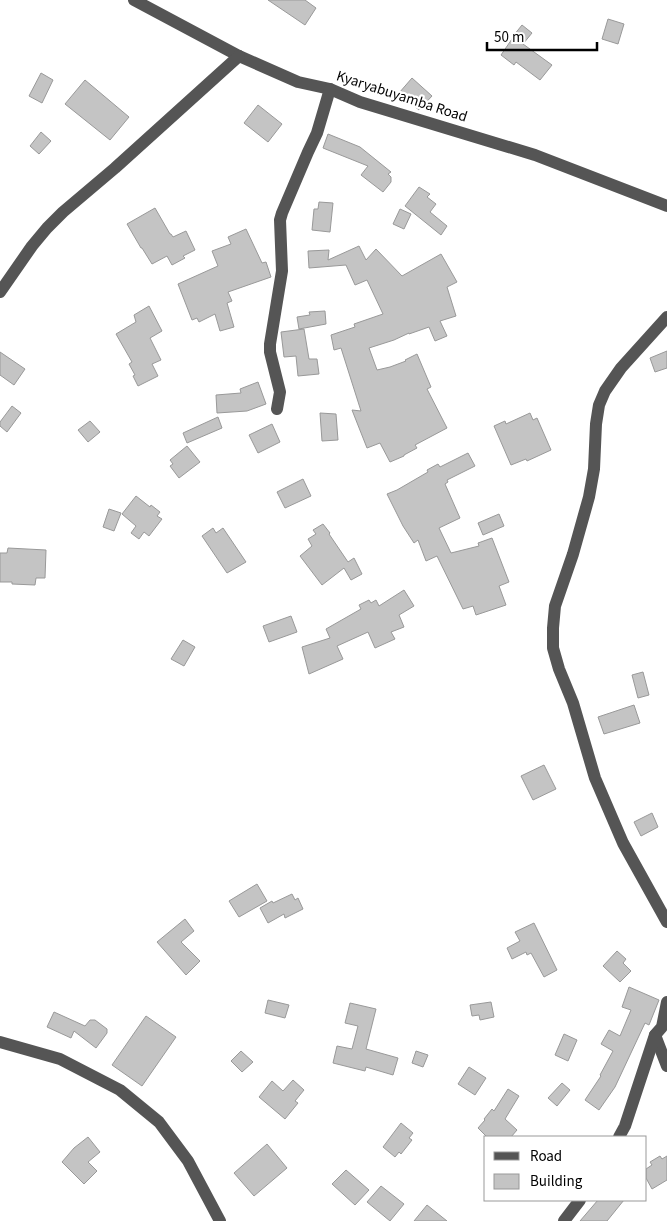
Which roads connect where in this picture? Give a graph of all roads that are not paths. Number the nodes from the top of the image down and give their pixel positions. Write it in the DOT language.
graph roads {
  1 [pos="134,0"];
  2 [pos="239,56"];
  3 [pos="330,89"];
  4 [pos="667,206"];
  5 [pos="0,292"];
  6 [pos="667,317"];
  7 [pos="277,409"];
  8 [pos="667,922"];
  9 [pos="667,1002"];
  10 [pos="655,1035"];
  11 [pos="0,1042"];
  12 [pos="667,1066"];
  13 [pos="620,1136"];
  14 [pos="579,1201"];
  15 [pos="220,1221"];
  16 [pos="564,1221"];
  1 -- 2 [label="street, Kyaryabuyamba Road"];
  2 -- 3 [label="street, Kyaryabuyamba Road"];
  2 -- 5 [label="street"];
  3 -- 4 [label="street, Kyaryabuyamba Road"];
  3 -- 7 [label="street"];
  6 -- 8 [label="street"];
  9 -- 10 [label="street"];
  10 -- 12 [label="street"];
  10 -- 13 [label="street"];
  11 -- 15 [label="street"];
  14 -- 16 [label="street"];
}
